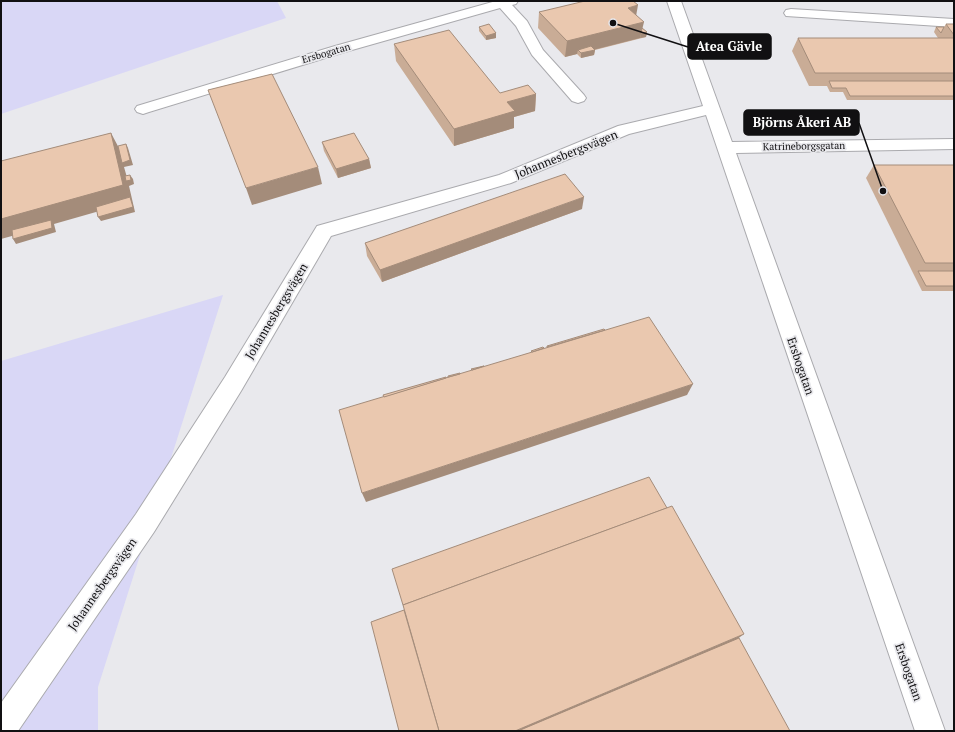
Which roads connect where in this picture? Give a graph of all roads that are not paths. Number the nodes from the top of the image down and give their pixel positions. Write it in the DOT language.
graph roads {
  1 [pos="674,1"];
  2 [pos="506,2"];
  3 [pos="791,14"];
  4 [pos="954,23"];
  5 [pos="578,98"];
  6 [pos="143,109"];
  7 [pos="711,110"];
  8 [pos="954,144"];
  9 [pos="725,148"];
  10 [pos="1,729"];
  11 [pos="930,731"];
  1 -- 7 [label="street, Ersbogatan"];
  2 -- 5 [label="street"];
  2 -- 6 [label="street, Ersbogatan"];
  3 -- 4 [label="street"];
  7 -- 9 [label="street, Ersbogatan"];
  7 -- 10 [label="street, Johannesbergsvägen"];
  8 -- 9 [label="street, Katrineborgsgatan"];
  9 -- 11 [label="street, Ersbogatan"];
}
